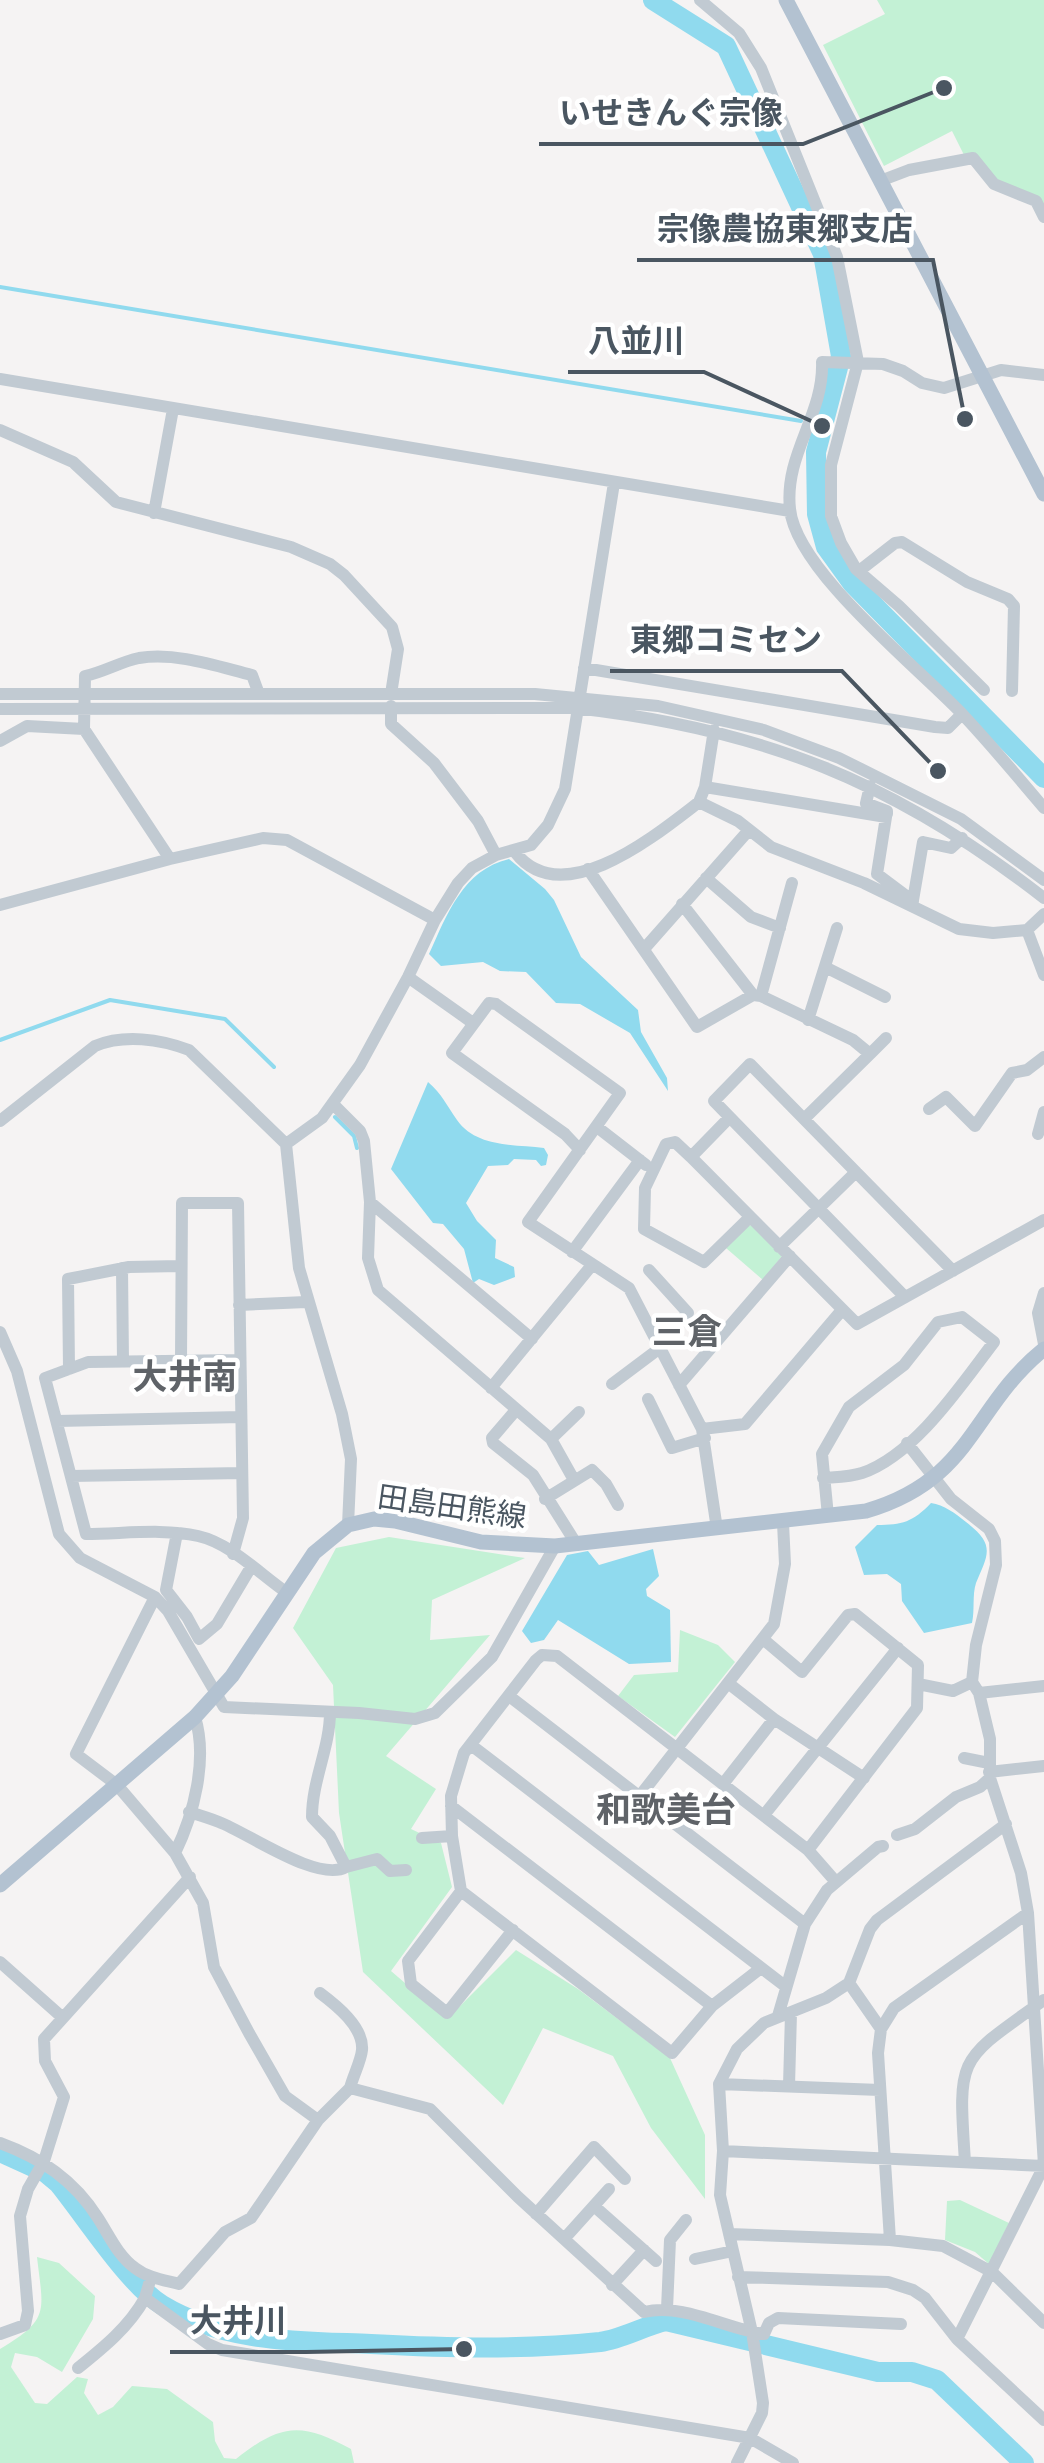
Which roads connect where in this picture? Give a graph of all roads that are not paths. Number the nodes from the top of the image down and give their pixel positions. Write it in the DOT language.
graph roads {
  1 [pos="700,0"];
  2 [pos="786,0"];
  3 [pos="880,181"];
  4 [pos="1044,218"];
  5 [pos="856,362"];
  6 [pos="1044,375"];
  7 [pos="983,376"];
  8 [pos="0,379"];
  9 [pos="172,409"];
  10 [pos="0,430"];
  11 [pos="614,483"];
  12 [pos="1044,494"];
  13 [pos="790,511"];
  14 [pos="154,514"];
  15 [pos="859,572"];
  16 [pos="584,668"];
  17 [pos="984,690"];
  18 [pos="722,691"];
  19 [pos="1012,691"];
  20 [pos="0,694"];
  21 [pos="84,694"];
  22 [pos="259,694"];
  23 [pos="391,700"];
  24 [pos="577,702"];
  25 [pos="0,709"];
  26 [pos="84,709"];
  27 [pos="962,714"];
  28 [pos="715,723"];
  29 [pos="84,729"];
  30 [pos="0,741"];
  31 [pos="870,786"];
  32 [pos="706,787"];
  33 [pos="699,802"];
  34 [pos="1044,808"];
  35 [pos="886,817"];
  36 [pos="749,830"];
  37 [pos="962,838"];
  38 [pos="515,852"];
  39 [pos="496,854"];
  40 [pos="170,859"];
  41 [pos="588,869"];
  42 [pos="706,878"];
  43 [pos="1044,880"];
  44 [pos="792,882"];
  45 [pos="1044,898"];
  46 [pos="682,904"];
  47 [pos="912,904"];
  48 [pos="0,905"];
  49 [pos="1044,914"];
  50 [pos="435,920"];
  51 [pos="780,928"];
  52 [pos="837,928"];
  53 [pos="1027,930"];
  54 [pos="644,949"];
  55 [pos="824,968"];
  56 [pos="1044,975"];
  57 [pos="408,978"];
  58 [pos="757,996"];
  59 [pos="886,998"];
  60 [pos="808,1020"];
  61 [pos="473,1023"];
  62 [pos="886,1038"];
  63 [pos="870,1054"];
  64 [pos="1044,1057"];
  65 [pos="333,1104"];
  66 [pos="929,1108"];
  67 [pos="1044,1112"];
  68 [pos="729,1118"];
  69 [pos="805,1118"];
  70 [pos="0,1121"];
  71 [pos="597,1127"];
  72 [pos="1038,1134"];
  73 [pos="286,1144"];
  74 [pos="580,1150"];
  75 [pos="691,1157"];
  76 [pos="640,1160"];
  77 [pos="652,1169"];
  78 [pos="856,1172"];
  79 [pos="370,1202"];
  80 [pos="818,1208"];
  81 [pos="749,1218"];
  82 [pos="1044,1220"];
  83 [pos="784,1251"];
  84 [pos="572,1252"];
  85 [pos="180,1266"];
  86 [pos="592,1266"];
  87 [pos="122,1268"];
  88 [pos="649,1270"];
  89 [pos="953,1271"];
  90 [pos="1044,1293"];
  91 [pos="905,1297"];
  92 [pos="306,1302"];
  93 [pos="239,1305"];
  94 [pos="842,1310"];
  95 [pos="0,1332"];
  96 [pos="532,1339"];
  97 [pos="659,1346"];
  98 [pos="1044,1347"];
  99 [pos="181,1360"];
  100 [pos="240,1360"];
  101 [pos="123,1361"];
  102 [pos="69,1369"];
  103 [pos="612,1384"];
  104 [pos="679,1384"];
  105 [pos="491,1388"];
  106 [pos="648,1399"];
  107 [pos="516,1410"];
  108 [pos="580,1412"];
  109 [pos="242,1417"];
  110 [pos="56,1421"];
  111 [pos="704,1434"];
  112 [pos="551,1439"];
  113 [pos="907,1443"];
  114 [pos="242,1473"];
  115 [pos="71,1476"];
  116 [pos="824,1478"];
  117 [pos="936,1478"];
  118 [pos="574,1480"];
  119 [pos="546,1498"];
  120 [pos="618,1505"];
  121 [pos="828,1516"];
  122 [pos="783,1522"];
  123 [pos="348,1525"];
  124 [pos="717,1530"];
  125 [pos="177,1534"];
  126 [pos="577,1544"];
  127 [pos="555,1546"];
  128 [pos="233,1554"];
  129 [pos="251,1567"];
  130 [pos="286,1592"];
  131 [pos="155,1596"];
  132 [pos="763,1640"];
  133 [pos="898,1648"];
  134 [pos="728,1683"];
  135 [pos="918,1684"];
  136 [pos="1044,1686"];
  137 [pos="976,1687"];
  138 [pos="215,1695"];
  139 [pos="509,1696"];
  140 [pos="330,1712"];
  141 [pos="195,1717"];
  142 [pos="774,1719"];
  143 [pos="471,1744"];
  144 [pos="817,1747"];
  145 [pos="678,1749"];
  146 [pos="964,1758"];
  147 [pos="1044,1766"];
  148 [pos="990,1771"];
  149 [pos="864,1778"];
  150 [pos="723,1784"];
  151 [pos="117,1785"];
  152 [pos="640,1797"];
  153 [pos="451,1806"];
  154 [pos="188,1812"];
  155 [pos="764,1815"];
  156 [pos="1006,1824"];
  157 [pos="452,1836"];
  158 [pos="897,1836"];
  159 [pos="422,1838"];
  160 [pos="883,1846"];
  161 [pos="808,1850"];
  162 [pos="176,1853"];
  163 [pos="346,1866"];
  164 [pos="406,1870"];
  165 [pos="190,1877"];
  166 [pos="836,1882"];
  167 [pos="0,1885"];
  168 [pos="461,1891"];
  169 [pos="1028,1913"];
  170 [pos="805,1924"];
  171 [pos="513,1930"];
  172 [pos="0,1962"];
  173 [pos="761,1968"];
  174 [pos="849,1983"];
  175 [pos="784,1986"];
  176 [pos="320,1993"];
  177 [pos="1039,2003"];
  178 [pos="712,2006"];
  179 [pos="784,2014"];
  180 [pos="63,2018"];
  181 [pos="881,2029"];
  182 [pos="1041,2072"];
  183 [pos="719,2084"];
  184 [pos="788,2086"];
  185 [pos="350,2088"];
  186 [pos="880,2090"];
  187 [pos="318,2120"];
  188 [pos="0,2143"];
  189 [pos="723,2151"];
  190 [pos="885,2159"];
  191 [pos="44,2161"];
  192 [pos="965,2162"];
  193 [pos="1044,2165"];
  194 [pos="625,2179"];
  195 [pos="610,2190"];
  196 [pos="594,2206"];
  197 [pos="536,2214"];
  198 [pos="686,2220"];
  199 [pos="729,2234"];
  200 [pos="564,2239"];
  201 [pos="890,2240"];
  202 [pos="644,2250"];
  203 [pos="733,2251"];
  204 [pos="695,2259"];
  205 [pos="656,2261"];
  206 [pos="992,2272"];
  207 [pos="151,2277"];
  208 [pos="738,2277"];
  209 [pos="612,2285"];
  210 [pos="144,2298"];
  211 [pos="667,2309"];
  212 [pos="1044,2322"];
  213 [pos="901,2324"];
  214 [pos="752,2332"];
  215 [pos="0,2334"];
  216 [pos="956,2339"];
  217 [pos="78,2368"];
  218 [pos="1044,2420"];
  219 [pos="750,2438"];
  220 [pos="737,2463"];
  221 [pos="793,2463"];
  1 -- 5 [label="street"];
  2 -- 3 [label="main road"];
  3 -- 4 [label="street"];
  3 -- 7 [label="main road"];
  5 -- 7 [label="street"];
  5 -- 13 [label="street"];
  5 -- 15 [label="street"];
  6 -- 7 [label="street"];
  7 -- 12 [label="main road"];
  8 -- 9 [label="street"];
  9 -- 11 [label="street"];
  9 -- 14 [label="street"];
  10 -- 14 [label="street"];
  11 -- 13 [label="street"];
  11 -- 16 [label="street"];
  13 -- 27 [label="street"];
  14 -- 23 [label="street"];
  15 -- 17 [label="street"];
  15 -- 19 [label="street"];
  16 -- 18 [label="street"];
  16 -- 24 [label="street"];
  18 -- 27 [label="street"];
  18 -- 28 [label="street"];
  20 -- 21 [label="street"];
  21 -- 22 [label="street"];
  21 -- 22 [label="street"];
  21 -- 26 [label="street"];
  22 -- 23 [label="street"];
  23 -- 24 [label="street"];
  23 -- 26 [label="street"];
  23 -- 39 [label="street"];
  24 -- 28 [label="street"];
  24 -- 38 [label="street"];
  25 -- 26 [label="street"];
  26 -- 29 [label="street"];
  27 -- 34 [label="street"];
  28 -- 31 [label="street"];
  28 -- 32 [label="street"];
  28 -- 43 [label="street"];
  29 -- 30 [label="street"];
  29 -- 40 [label="street"];
  31 -- 35 [label="street"];
  31 -- 37 [label="street"];
  32 -- 33 [label="street"];
  32 -- 35 [label="street"];
  33 -- 36 [label="street"];
  33 -- 41 [label="street"];
  35 -- 47 [label="street"];
  36 -- 42 [label="street"];
  36 -- 47 [label="street"];
  37 -- 45 [label="street"];
  37 -- 47 [label="street"];
  38 -- 39 [label="street"];
  38 -- 41 [label="street"];
  39 -- 50 [label="street"];
  40 -- 48 [label="street"];
  40 -- 50 [label="street"];
  41 -- 54 [label="street"];
  42 -- 46 [label="street"];
  42 -- 51 [label="street"];
  44 -- 51 [label="street"];
  46 -- 54 [label="street"];
  46 -- 58 [label="street"];
  47 -- 53 [label="street"];
  49 -- 53 [label="street"];
  50 -- 57 [label="street"];
  51 -- 58 [label="street"];
  52 -- 55 [label="street"];
  53 -- 56 [label="street"];
  54 -- 58 [label="street"];
  55 -- 59 [label="street"];
  55 -- 60 [label="street"];
  57 -- 61 [label="street"];
  57 -- 65 [label="street"];
  58 -- 60 [label="street"];
  60 -- 63 [label="street"];
  61 -- 71 [label="street"];
  61 -- 74 [label="street"];
  62 -- 63 [label="street"];
  63 -- 69 [label="street"];
  64 -- 66 [label="street"];
  65 -- 73 [label="street"];
  65 -- 79 [label="street"];
  67 -- 72 [label="street"];
  68 -- 69 [label="street"];
  68 -- 75 [label="street"];
  68 -- 80 [label="street"];
  69 -- 78 [label="street"];
  70 -- 73 [label="street"];
  71 -- 74 [label="street"];
  71 -- 76 [label="street"];
  73 -- 92 [label="street"];
  74 -- 84 [label="street"];
  75 -- 77 [label="street"];
  75 -- 81 [label="street"];
  76 -- 77 [label="street"];
  76 -- 84 [label="street"];
  77 -- 81 [label="street"];
  78 -- 80 [label="street"];
  78 -- 89 [label="street"];
  79 -- 96 [label="street"];
  79 -- 105 [label="street"];
  80 -- 83 [label="street"];
  80 -- 91 [label="street"];
  81 -- 83 [label="street"];
  82 -- 89 [label="street"];
  83 -- 94 [label="street"];
  83 -- 104 [label="street"];
  84 -- 86 [label="street"];
  85 -- 87 [label="street"];
  85 -- 93 [label="street"];
  85 -- 99 [label="street"];
  86 -- 96 [label="street"];
  86 -- 97 [label="street"];
  87 -- 101 [label="street"];
  87 -- 102 [label="street"];
  88 -- 97 [label="street"];
  89 -- 91 [label="street"];
  90 -- 98 [label="street"];
  91 -- 94 [label="street"];
  92 -- 93 [label="street"];
  92 -- 123 [label="street"];
  93 -- 100 [label="street"];
  94 -- 111 [label="street"];
  95 -- 131 [label="street"];
  96 -- 105 [label="street"];
  97 -- 103 [label="street"];
  97 -- 104 [label="street"];
  98 -- 117 [label="main road, 田島田熊線"];
  99 -- 100 [label="street"];
  99 -- 101 [label="street"];
  100 -- 109 [label="street"];
  101 -- 102 [label="street"];
  102 -- 110 [label="street"];
  104 -- 111 [label="street"];
  105 -- 107 [label="street"];
  106 -- 111 [label="street"];
  107 -- 112 [label="street"];
  107 -- 119 [label="street"];
  108 -- 112 [label="street"];
  109 -- 110 [label="street"];
  109 -- 114 [label="street"];
  110 -- 115 [label="street"];
  111 -- 124 [label="street"];
  112 -- 118 [label="street"];
  113 -- 116 [label="street"];
  113 -- 116 [label="street"];
  113 -- 117 [label="street"];
  114 -- 115 [label="street"];
  114 -- 128 [label="street"];
  115 -- 125 [label="street"];
  116 -- 121 [label="street"];
  117 -- 121 [label="main road, 田島田熊線"];
  117 -- 137 [label="street"];
  118 -- 119 [label="street"];
  118 -- 120 [label="street"];
  119 -- 126 [label="street"];
  121 -- 122 [label="main road, 田島田熊線"];
  122 -- 124 [label="main road, 田島田熊線"];
  122 -- 132 [label="street"];
  123 -- 127 [label="main road, 田島田熊線"];
  123 -- 130 [label="main road, 田島田熊線"];
  124 -- 126 [label="main road, 田島田熊線"];
  125 -- 128 [label="street"];
  125 -- 129 [label="street"];
  126 -- 127 [label="main road, 田島田熊線"];
  127 -- 140 [label="street"];
  128 -- 129 [label="street"];
  129 -- 130 [label="street"];
  130 -- 138 [label="main road, 田島田熊線"];
  131 -- 138 [label="street"];
  131 -- 151 [label="street"];
  132 -- 133 [label="street"];
  132 -- 134 [label="street"];
  133 -- 135 [label="street"];
  133 -- 144 [label="street"];
  134 -- 142 [label="street"];
  134 -- 145 [label="street"];
  135 -- 137 [label="street"];
  135 -- 149 [label="street"];
  136 -- 137 [label="street"];
  137 -- 148 [label="street"];
  138 -- 140 [label="street"];
  138 -- 141 [label="main road, 田島田熊線"];
  139 -- 143 [label="street"];
  139 -- 145 [label="street"];
  139 -- 152 [label="street"];
  140 -- 163 [label="street"];
  141 -- 151 [label="main road, 田島田熊線"];
  141 -- 154 [label="street"];
  142 -- 144 [label="street"];
  142 -- 150 [label="street"];
  143 -- 153 [label="street"];
  143 -- 173 [label="street"];
  144 -- 149 [label="street"];
  144 -- 155 [label="street"];
  145 -- 150 [label="street"];
  145 -- 152 [label="street"];
  146 -- 148 [label="street"];
  147 -- 148 [label="street"];
  148 -- 156 [label="street"];
  148 -- 158 [label="street"];
  149 -- 161 [label="street"];
  150 -- 155 [label="street"];
  151 -- 162 [label="street"];
  151 -- 167 [label="main road, 田島田熊線"];
  152 -- 170 [label="street"];
  153 -- 157 [label="street"];
  153 -- 178 [label="street"];
  154 -- 162 [label="street"];
  154 -- 163 [label="street"];
  155 -- 161 [label="street"];
  156 -- 169 [label="street"];
  156 -- 174 [label="street"];
  157 -- 159 [label="street"];
  157 -- 168 [label="street"];
  160 -- 166 [label="street"];
  161 -- 166 [label="street"];
  162 -- 165 [label="street"];
  163 -- 164 [label="street"];
  165 -- 180 [label="street"];
  165 -- 187 [label="street"];
  166 -- 170 [label="street"];
  168 -- 171 [label="street"];
  168 -- 171 [label="street"];
  169 -- 177 [label="street"];
  169 -- 181 [label="street"];
  170 -- 175 [label="street"];
  171 -- 178 [label="street"];
  172 -- 180 [label="street"];
  173 -- 175 [label="street"];
  173 -- 178 [label="street"];
  174 -- 179 [label="street"];
  174 -- 181 [label="street"];
  175 -- 179 [label="street"];
  176 -- 185 [label="street"];
  177 -- 182 [label="street"];
  177 -- 192 [label="street"];
  179 -- 183 [label="street"];
  179 -- 184 [label="street"];
  180 -- 191 [label="street"];
  181 -- 186 [label="street"];
  182 -- 193 [label="street"];
  183 -- 184 [label="street"];
  183 -- 189 [label="street"];
  184 -- 186 [label="street"];
  185 -- 187 [label="street"];
  185 -- 197 [label="street"];
  186 -- 190 [label="street"];
  187 -- 207 [label="street"];
  188 -- 191 [label="street"];
  189 -- 190 [label="street"];
  189 -- 199 [label="street"];
  190 -- 192 [label="street"];
  190 -- 201 [label="street"];
  191 -- 207 [label="street"];
  191 -- 215 [label="street"];
  192 -- 206 [label="street"];
  194 -- 197 [label="street"];
  195 -- 196 [label="street"];
  196 -- 200 [label="street"];
  196 -- 202 [label="street"];
  197 -- 200 [label="street"];
  198 -- 211 [label="street"];
  199 -- 201 [label="street"];
  199 -- 203 [label="street"];
  200 -- 209 [label="street"];
  201 -- 206 [label="street"];
  202 -- 205 [label="street"];
  202 -- 209 [label="street"];
  203 -- 204 [label="street"];
  203 -- 208 [label="street"];
  206 -- 212 [label="street"];
  206 -- 216 [label="street"];
  207 -- 210 [label="street"];
  208 -- 214 [label="street"];
  208 -- 216 [label="street"];
  209 -- 211 [label="street"];
  210 -- 217 [label="street"];
  210 -- 219 [label="street"];
  211 -- 214 [label="street"];
  213 -- 214 [label="street"];
  214 -- 219 [label="street"];
  216 -- 218 [label="street"];
  219 -- 220 [label="street"];
  219 -- 221 [label="street"];
}
